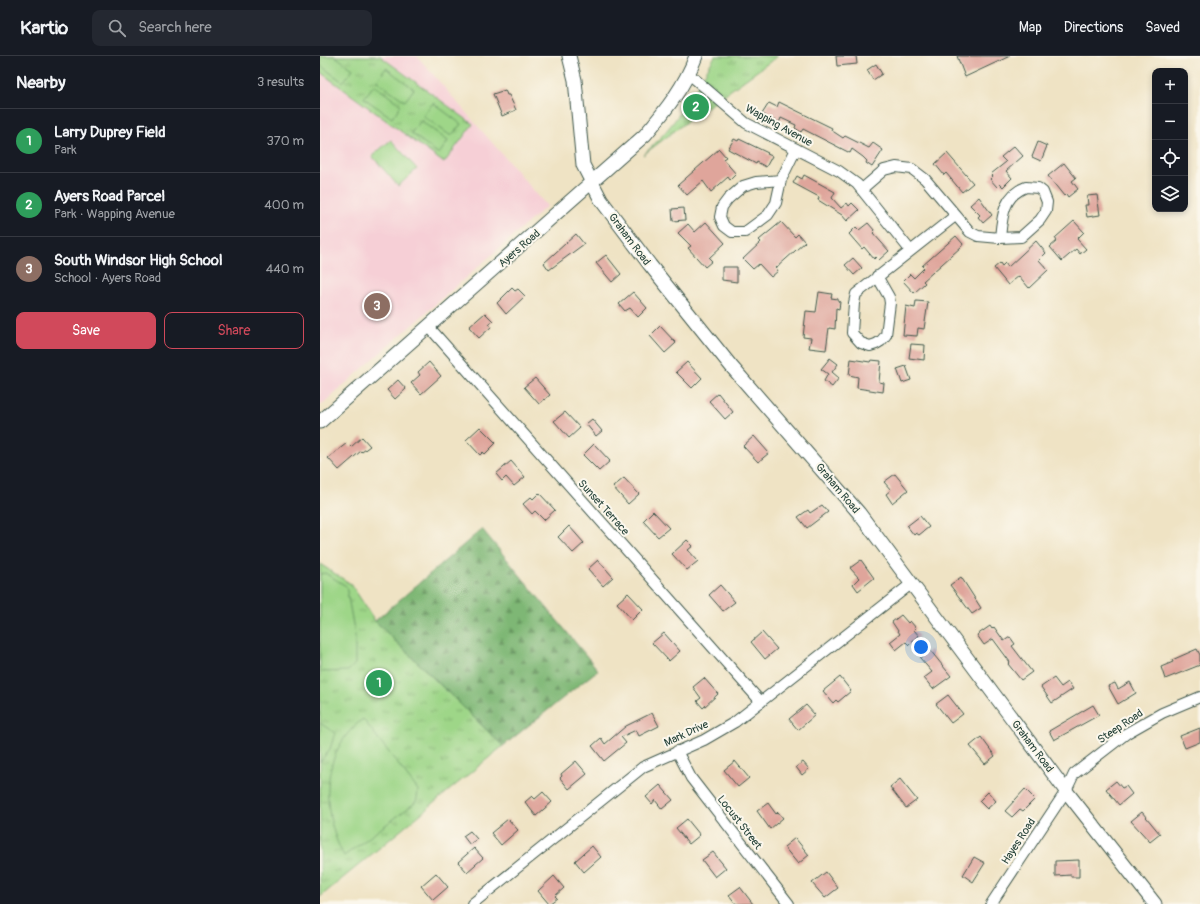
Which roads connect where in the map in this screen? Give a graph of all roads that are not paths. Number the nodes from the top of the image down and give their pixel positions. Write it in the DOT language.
graph roads {
  1 [pos="569,56"];
  2 [pos="696,56"];
  3 [pos="689,74"];
  4 [pos="796,149"];
  5 [pos="781,180"];
  6 [pos="592,183"];
  7 [pos="862,189"];
  8 [pos="955,216"];
  9 [pos="1000,238"];
  10 [pos="910,250"];
  11 [pos="878,276"];
  12 [pos="429,327"];
  13 [pos="320,422"];
  14 [pos="911,584"];
  15 [pos="1200,697"];
  16 [pos="762,702"];
  17 [pos="678,751"];
  18 [pos="1066,791"];
  19 [pos="472,904"];
  20 [pos="789,904"];
  21 [pos="991,904"];
  22 [pos="1154,904"];
  1 -- 6 [label="street, Graham Road"];
  2 -- 3 [label="street, Ayers Road"];
  3 -- 4 [label="street, Wapping Avenue"];
  3 -- 6 [label="street, Ayers Road"];
  4 -- 5 [label="street"];
  4 -- 7 [label="street, Wapping Avenue"];
  5 -- 5 [label="street"];
  6 -- 12 [label="street, Ayers Road"];
  6 -- 14 [label="street, Graham Road"];
  7 -- 8 [label="street"];
  7 -- 10 [label="street, Wapping Avenue"];
  8 -- 9 [label="street"];
  8 -- 10 [label="street"];
  9 -- 9 [label="street"];
  10 -- 11 [label="street"];
  11 -- 11 [label="street"];
  12 -- 13 [label="street, Ayers Road"];
  12 -- 16 [label="street, Sunset Terrace"];
  14 -- 16 [label="street, Mark Drive"];
  14 -- 18 [label="street, Graham Road"];
  15 -- 18 [label="street, Steep Road"];
  16 -- 17 [label="street, Mark Drive"];
  17 -- 19 [label="street, Mark Drive"];
  17 -- 20 [label="street, Locust Street"];
  18 -- 21 [label="street, Hayes Road"];
  18 -- 22 [label="street, Graham Road"];
}
